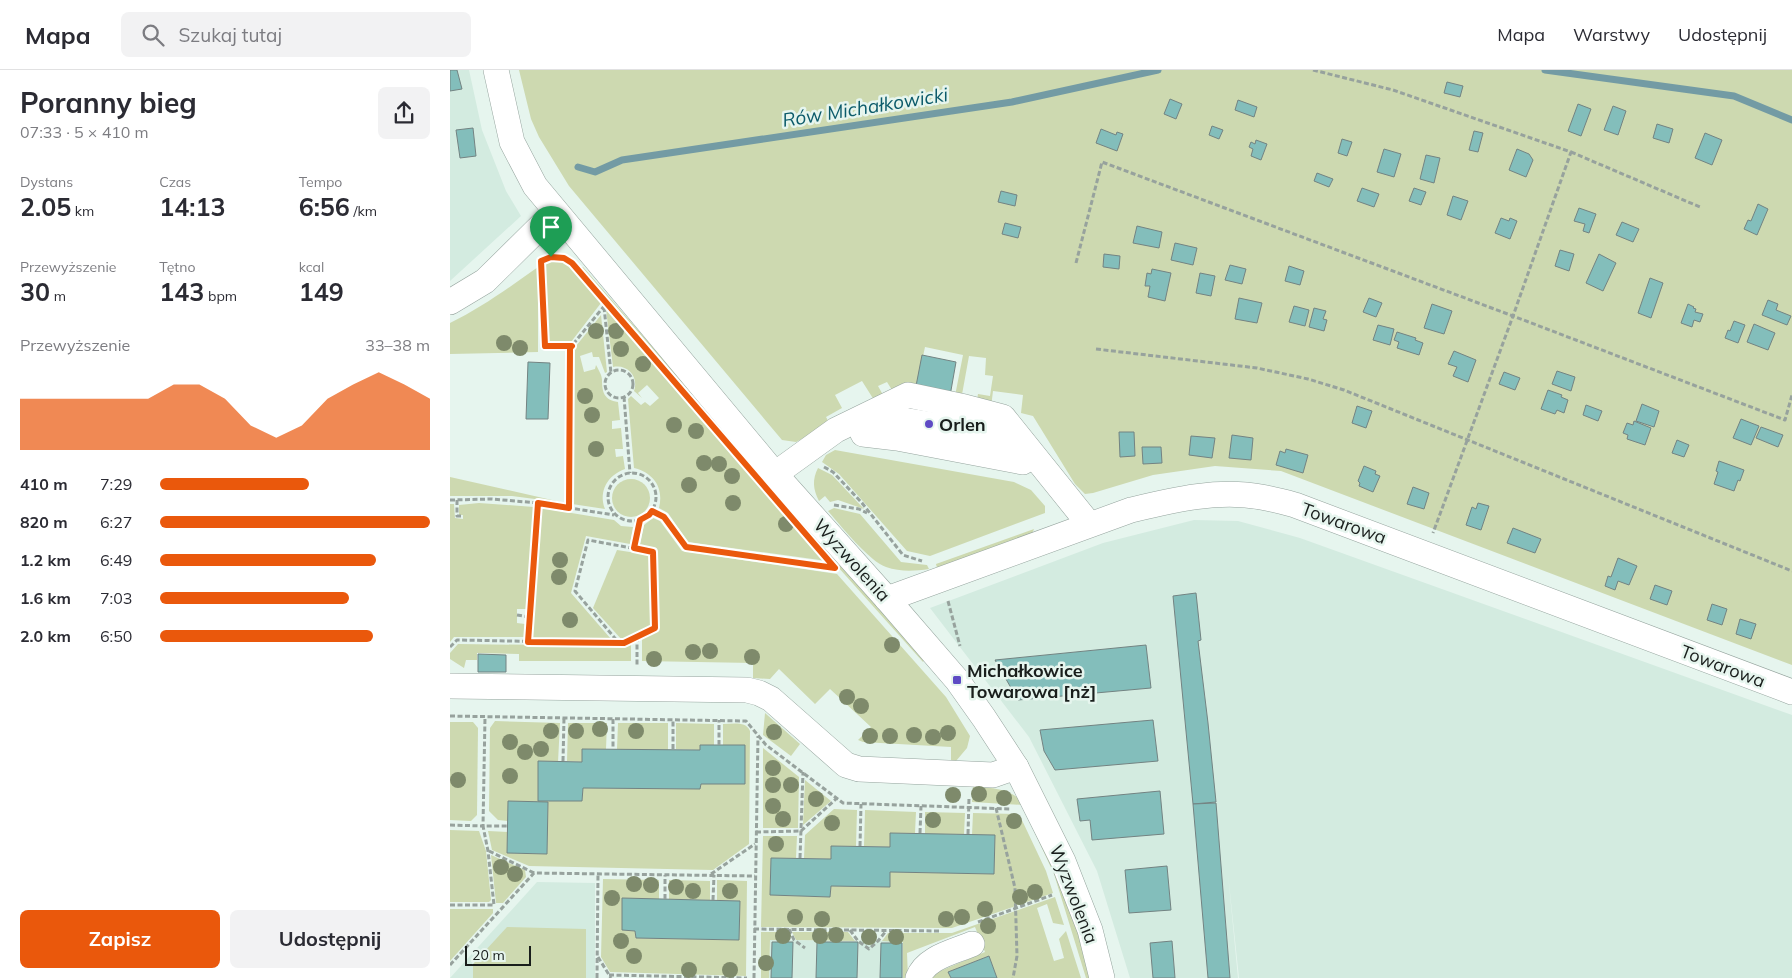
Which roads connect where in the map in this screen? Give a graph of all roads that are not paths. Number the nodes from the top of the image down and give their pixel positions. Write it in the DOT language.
graph roads {
  1 [pos="496,70"];
  2 [pos="555,212"];
  3 [pos="450,302"];
  4 [pos="775,474"];
  5 [pos="1089,524"];
  6 [pos="887,599"];
  7 [pos="450,686"];
  8 [pos="1792,692"];
  9 [pos="1016,767"];
  10 [pos="972,934"];
  11 [pos="918,978"];
  12 [pos="1102,978"];
  1 -- 2 [label="street, Wyzwolenia"];
  2 -- 3 [label="street"];
  2 -- 4 [label="street, Wyzwolenia"];
  4 -- 5 [label="street"];
  4 -- 6 [label="street, Wyzwolenia"];
  5 -- 6 [label="street, Towarowa"];
  5 -- 8 [label="street, Towarowa"];
  6 -- 9 [label="street, Wyzwolenia"];
  7 -- 9 [label="street"];
  9 -- 12 [label="street, Wyzwolenia"];
  10 -- 11 [label="street"];
}
